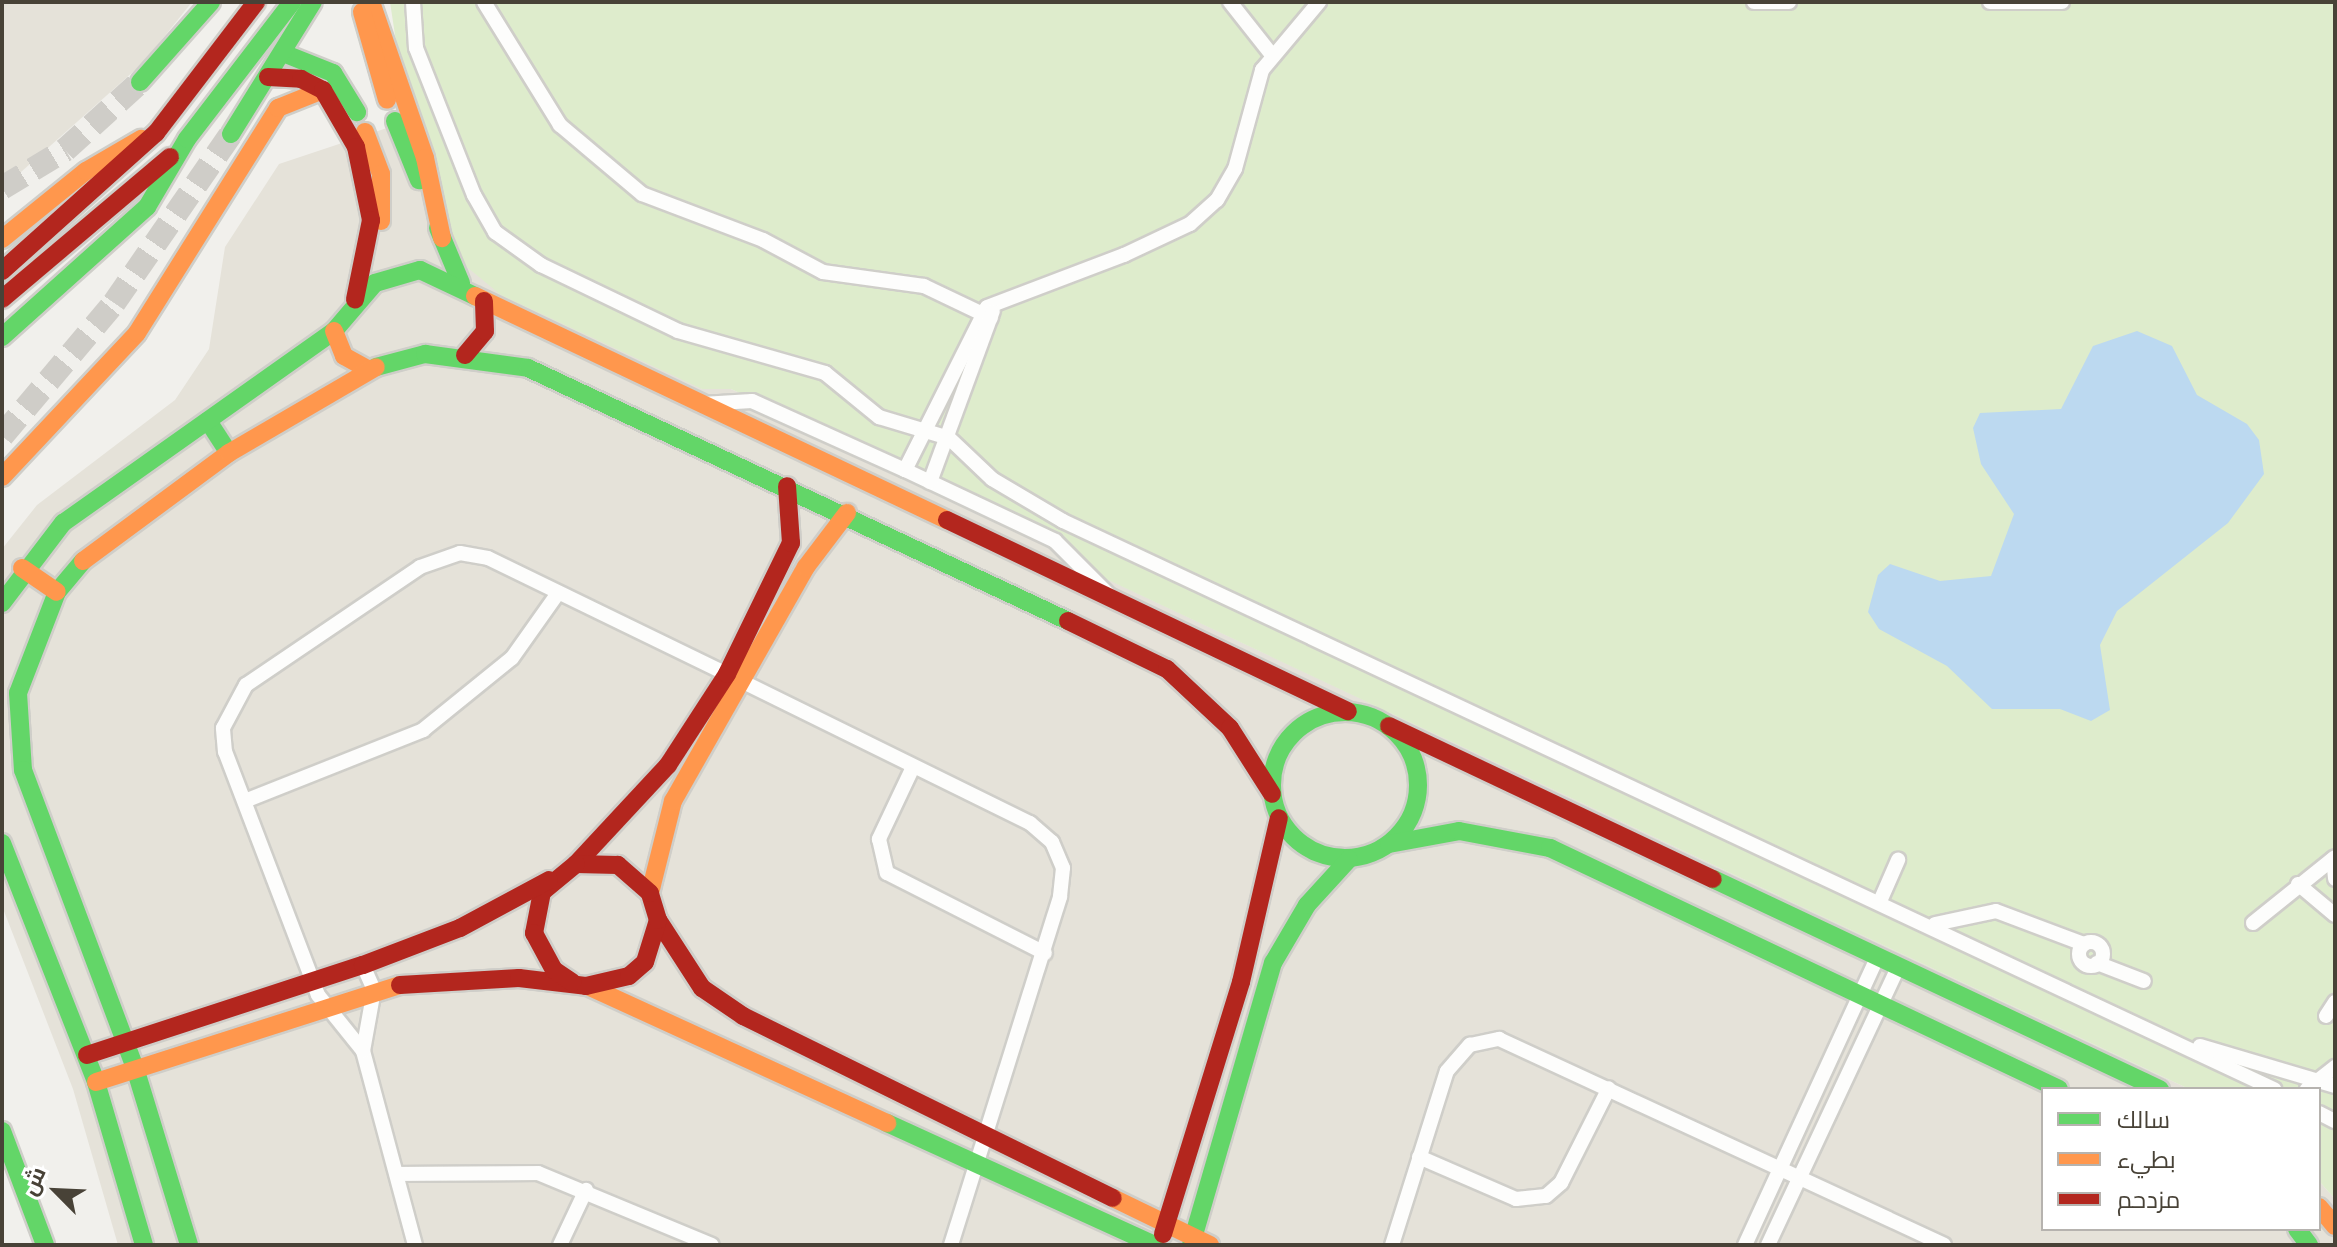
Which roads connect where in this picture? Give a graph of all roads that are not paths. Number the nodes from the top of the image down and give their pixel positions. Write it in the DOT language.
graph roads {
  1 [pos="211,2"];
  2 [pos="256,2"];
  3 [pos="292,2"];
  4 [pos="313,2"];
  5 [pos="361,2"];
  6 [pos="371,2"];
  7 [pos="413,2"];
  8 [pos="484,2"];
  9 [pos="1230,2"];
  10 [pos="1319,2"];
  11 [pos="1754,2"];
  12 [pos="1789,2"];
  13 [pos="1990,2"];
  14 [pos="2062,2"];
  15 [pos="283,53"];
  16 [pos="1272,55"];
  17 [pos="268,77"];
  18 [pos="140,82"];
  19 [pos="323,90"];
  20 [pos="387,100"];
  21 [pos="357,112"];
  22 [pos="395,121"];
  23 [pos="365,132"];
  24 [pos="156,133"];
  25 [pos="231,134"];
  26 [pos="187,139"];
  27 [pos="442,238"];
  28 [pos="2,239"];
  29 [pos="366,264"];
  30 [pos="2,271"];
  31 [pos="461,283"];
  32 [pos="2,299"];
  33 [pos="355,300"];
  34 [pos="484,301"];
  35 [pos="986,316"];
  36 [pos="334,331"];
  37 [pos="2,337"];
  38 [pos="465,355"];
  39 [pos="367,369"];
  40 [pos="702,404"];
  41 [pos="208,421"];
  42 [pos="925,428"];
  43 [pos="949,438"];
  44 [pos="229,453"];
  45 [pos="905,470"];
  46 [pos="2,477"];
  47 [pos="930,482"];
  48 [pos="787,486"];
  49 [pos="847,513"];
  50 [pos="22,568"];
  51 [pos="57,592"];
  52 [pos="558,593"];
  53 [pos="1108,594"];
  54 [pos="2,603"];
  55 [pos="727,674"];
  56 [pos="745,684"];
  57 [pos="1348,711"];
  58 [pos="1389,726"];
  59 [pos="913,767"];
  60 [pos="1272,794"];
  61 [pos="245,801"];
  62 [pos="1279,818"];
  63 [pos="2,843"];
  64 [pos="1389,844"];
  65 [pos="2334,858"];
  66 [pos="1349,859"];
  67 [pos="1898,860"];
  68 [pos="576,864"];
  69 [pos="556,876"];
  70 [pos="2335,879"];
  71 [pos="2298,884"];
  72 [pos="650,893"];
  73 [pos="1881,899"];
  74 [pos="2335,915"];
  75 [pos="658,920"];
  76 [pos="2253,923"];
  77 [pos="1935,924"];
  78 [pos="1045,953"];
  79 [pos="1876,960"];
  80 [pos="363,965"];
  81 [pos="1897,970"];
  82 [pos="313,980"];
  83 [pos="2144,981"];
  84 [pos="579,984"];
  85 [pos="374,990"];
  86 [pos="1859,995"];
  87 [pos="2335,1002"];
  88 [pos="322,1004"];
  89 [pos="1881,1006"];
  90 [pos="2326,1016"];
  91 [pos="126,1044"];
  92 [pos="2192,1045"];
  93 [pos="363,1051"];
  94 [pos="87,1055"];
  95 [pos="2335,1067"];
  96 [pos="135,1068"];
  97 [pos="2320,1079"];
  98 [pos="96,1082"];
  99 [pos="2335,1086"];
  100 [pos="2055,1087"];
  101 [pos="2156,1087"];
  102 [pos="2270,1087"];
  103 [pos="2310,1087"];
  104 [pos="1609,1088"];
  105 [pos="2,1131"];
  106 [pos="989,1139"];
  107 [pos="1419,1157"];
  108 [pos="979,1165"];
  109 [pos="1782,1168"];
  110 [pos="398,1174"];
  111 [pos="1801,1177"];
  112 [pos="586,1190"];
  113 [pos="2321,1209"];
  114 [pos="1167,1223"];
  115 [pos="2335,1226"];
  116 [pos="1198,1242"];
  117 [pos="45,1245"];
  118 [pos="144,1245"];
  119 [pos="189,1245"];
  120 [pos="415,1245"];
  121 [pos="560,1245"];
  122 [pos="712,1245"];
  123 [pos="951,1245"];
  124 [pos="1157,1245"];
  125 [pos="1392,1245"];
  126 [pos="1745,1245"];
  127 [pos="1768,1245"];
  128 [pos="1944,1245"];
  1 -- 18 [label="main road"];
  2 -- 24 [label="main road"];
  3 -- 26 [label="main road"];
  4 -- 15 [label="main road"];
  5 -- 20 [label="main road"];
  6 -- 27 [label="main road"];
  7 -- 42 [label="street"];
  8 -- 35 [label="street"];
  9 -- 16 [label="street"];
  10 -- 16 [label="street"];
  11 -- 12 [label="street"];
  13 -- 14 [label="street"];
  15 -- 17 [label="main road"];
  15 -- 21 [label="main road"];
  16 -- 35 [label="street"];
  17 -- 19 [label="main road"];
  17 -- 25 [label="main road"];
  19 -- 29 [label="main road"];
  19 -- 46 [label="main road"];
  22 -- 27 [label="main road"];
  23 -- 29 [label="main road"];
  24 -- 28 [label="main road"];
  24 -- 30 [label="main road"];
  26 -- 32 [label="main road"];
  26 -- 37 [label="main road"];
  27 -- 31 [label="main road"];
  29 -- 33 [label="main road"];
  31 -- 33 [label="main road"];
  31 -- 34 [label="main road"];
  33 -- 36 [label="main road"];
  34 -- 38 [label="main road"];
  34 -- 40 [label="main road"];
  35 -- 42 [label="street"];
  35 -- 43 [label="street"];
  36 -- 39 [label="main road"];
  36 -- 41 [label="main road"];
  38 -- 39 [label="main road"];
  38 -- 48 [label="main road"];
  39 -- 44 [label="main road"];
  40 -- 45 [label="street"];
  40 -- 53 [label="main road"];
  41 -- 44 [label="main road"];
  41 -- 50 [label="main road"];
  42 -- 43 [label="street"];
  42 -- 45 [label="street"];
  43 -- 47 [label="street"];
  43 -- 73 [label="street"];
  44 -- 51 [label="main road"];
  45 -- 47 [label="street"];
  47 -- 53 [label="street"];
  48 -- 49 [label="main road"];
  48 -- 55 [label="main road"];
  49 -- 56 [label="main road"];
  49 -- 60 [label="main road"];
  50 -- 51 [label="main road"];
  50 -- 54 [label="main road"];
  51 -- 91 [label="main road"];
  52 -- 55 [label="street"];
  52 -- 61 [label="street"];
  52 -- 61 [label="street"];
  53 -- 57 [label="main road"];
  55 -- 56 [label="street"];
  55 -- 68 [label="main road"];
  56 -- 59 [label="street"];
  56 -- 72 [label="main road"];
  57 -- 58 [label="main road"];
  57 -- 60 [label="main road"];
  58 -- 64 [label="main road"];
  58 -- 79 [label="main road"];
  59 -- 78 [label="street"];
  59 -- 78 [label="street"];
  60 -- 62 [label="main road"];
  61 -- 82 [label="street"];
  62 -- 66 [label="main road"];
  62 -- 114 [label="main road"];
  63 -- 94 [label="main road"];
  64 -- 66 [label="main road"];
  64 -- 86 [label="main road"];
  65 -- 70 [label="street"];
  65 -- 71 [label="street"];
  66 -- 116 [label="main road"];
  67 -- 73 [label="street"];
  68 -- 69 [label="main road"];
  68 -- 72 [label="main road"];
  69 -- 80 [label="main road"];
  69 -- 84 [label="main road"];
  71 -- 74 [label="street"];
  71 -- 76 [label="street"];
  72 -- 75 [label="main road"];
  73 -- 77 [label="street"];
  75 -- 84 [label="main road"];
  75 -- 106 [label="main road"];
  77 -- 83 [label="street"];
  77 -- 92 [label="street"];
  78 -- 106 [label="street"];
  79 -- 81 [label="main road"];
  79 -- 86 [label="street"];
  80 -- 82 [label="main road"];
  80 -- 85 [label="street"];
  81 -- 89 [label="street"];
  81 -- 101 [label="main road"];
  82 -- 88 [label="street"];
  82 -- 91 [label="main road"];
  84 -- 85 [label="main road"];
  84 -- 108 [label="main road"];
  85 -- 88 [label="main road"];
  85 -- 93 [label="street"];
  86 -- 89 [label="main road"];
  86 -- 109 [label="street"];
  87 -- 90 [label="street"];
  88 -- 93 [label="street"];
  88 -- 96 [label="main road"];
  89 -- 100 [label="main road"];
  89 -- 111 [label="street"];
  91 -- 94 [label="main road"];
  91 -- 96 [label="main road"];
  92 -- 97 [label="street"];
  92 -- 102 [label="street"];
  93 -- 110 [label="street"];
  94 -- 98 [label="main road"];
  95 -- 97 [label="street"];
  96 -- 98 [label="main road"];
  96 -- 119 [label="main road"];
  97 -- 99 [label="street"];
  97 -- 103 [label="street"];
  98 -- 118 [label="main road"];
  104 -- 107 [label="street"];
  104 -- 107 [label="street"];
  104 -- 109 [label="street"];
  105 -- 117 [label="main road"];
  106 -- 108 [label="street"];
  106 -- 114 [label="main road"];
  107 -- 125 [label="street"];
  108 -- 123 [label="street"];
  108 -- 124 [label="main road"];
  109 -- 111 [label="street"];
  109 -- 126 [label="street"];
  110 -- 112 [label="street"];
  110 -- 120 [label="street"];
  111 -- 127 [label="street"];
  111 -- 128 [label="street"];
  112 -- 121 [label="street"];
  112 -- 122 [label="street"];
  113 -- 115 [label="main road"];
  114 -- 116 [label="main road"];
  114 -- 124 [label="main road"];
}
